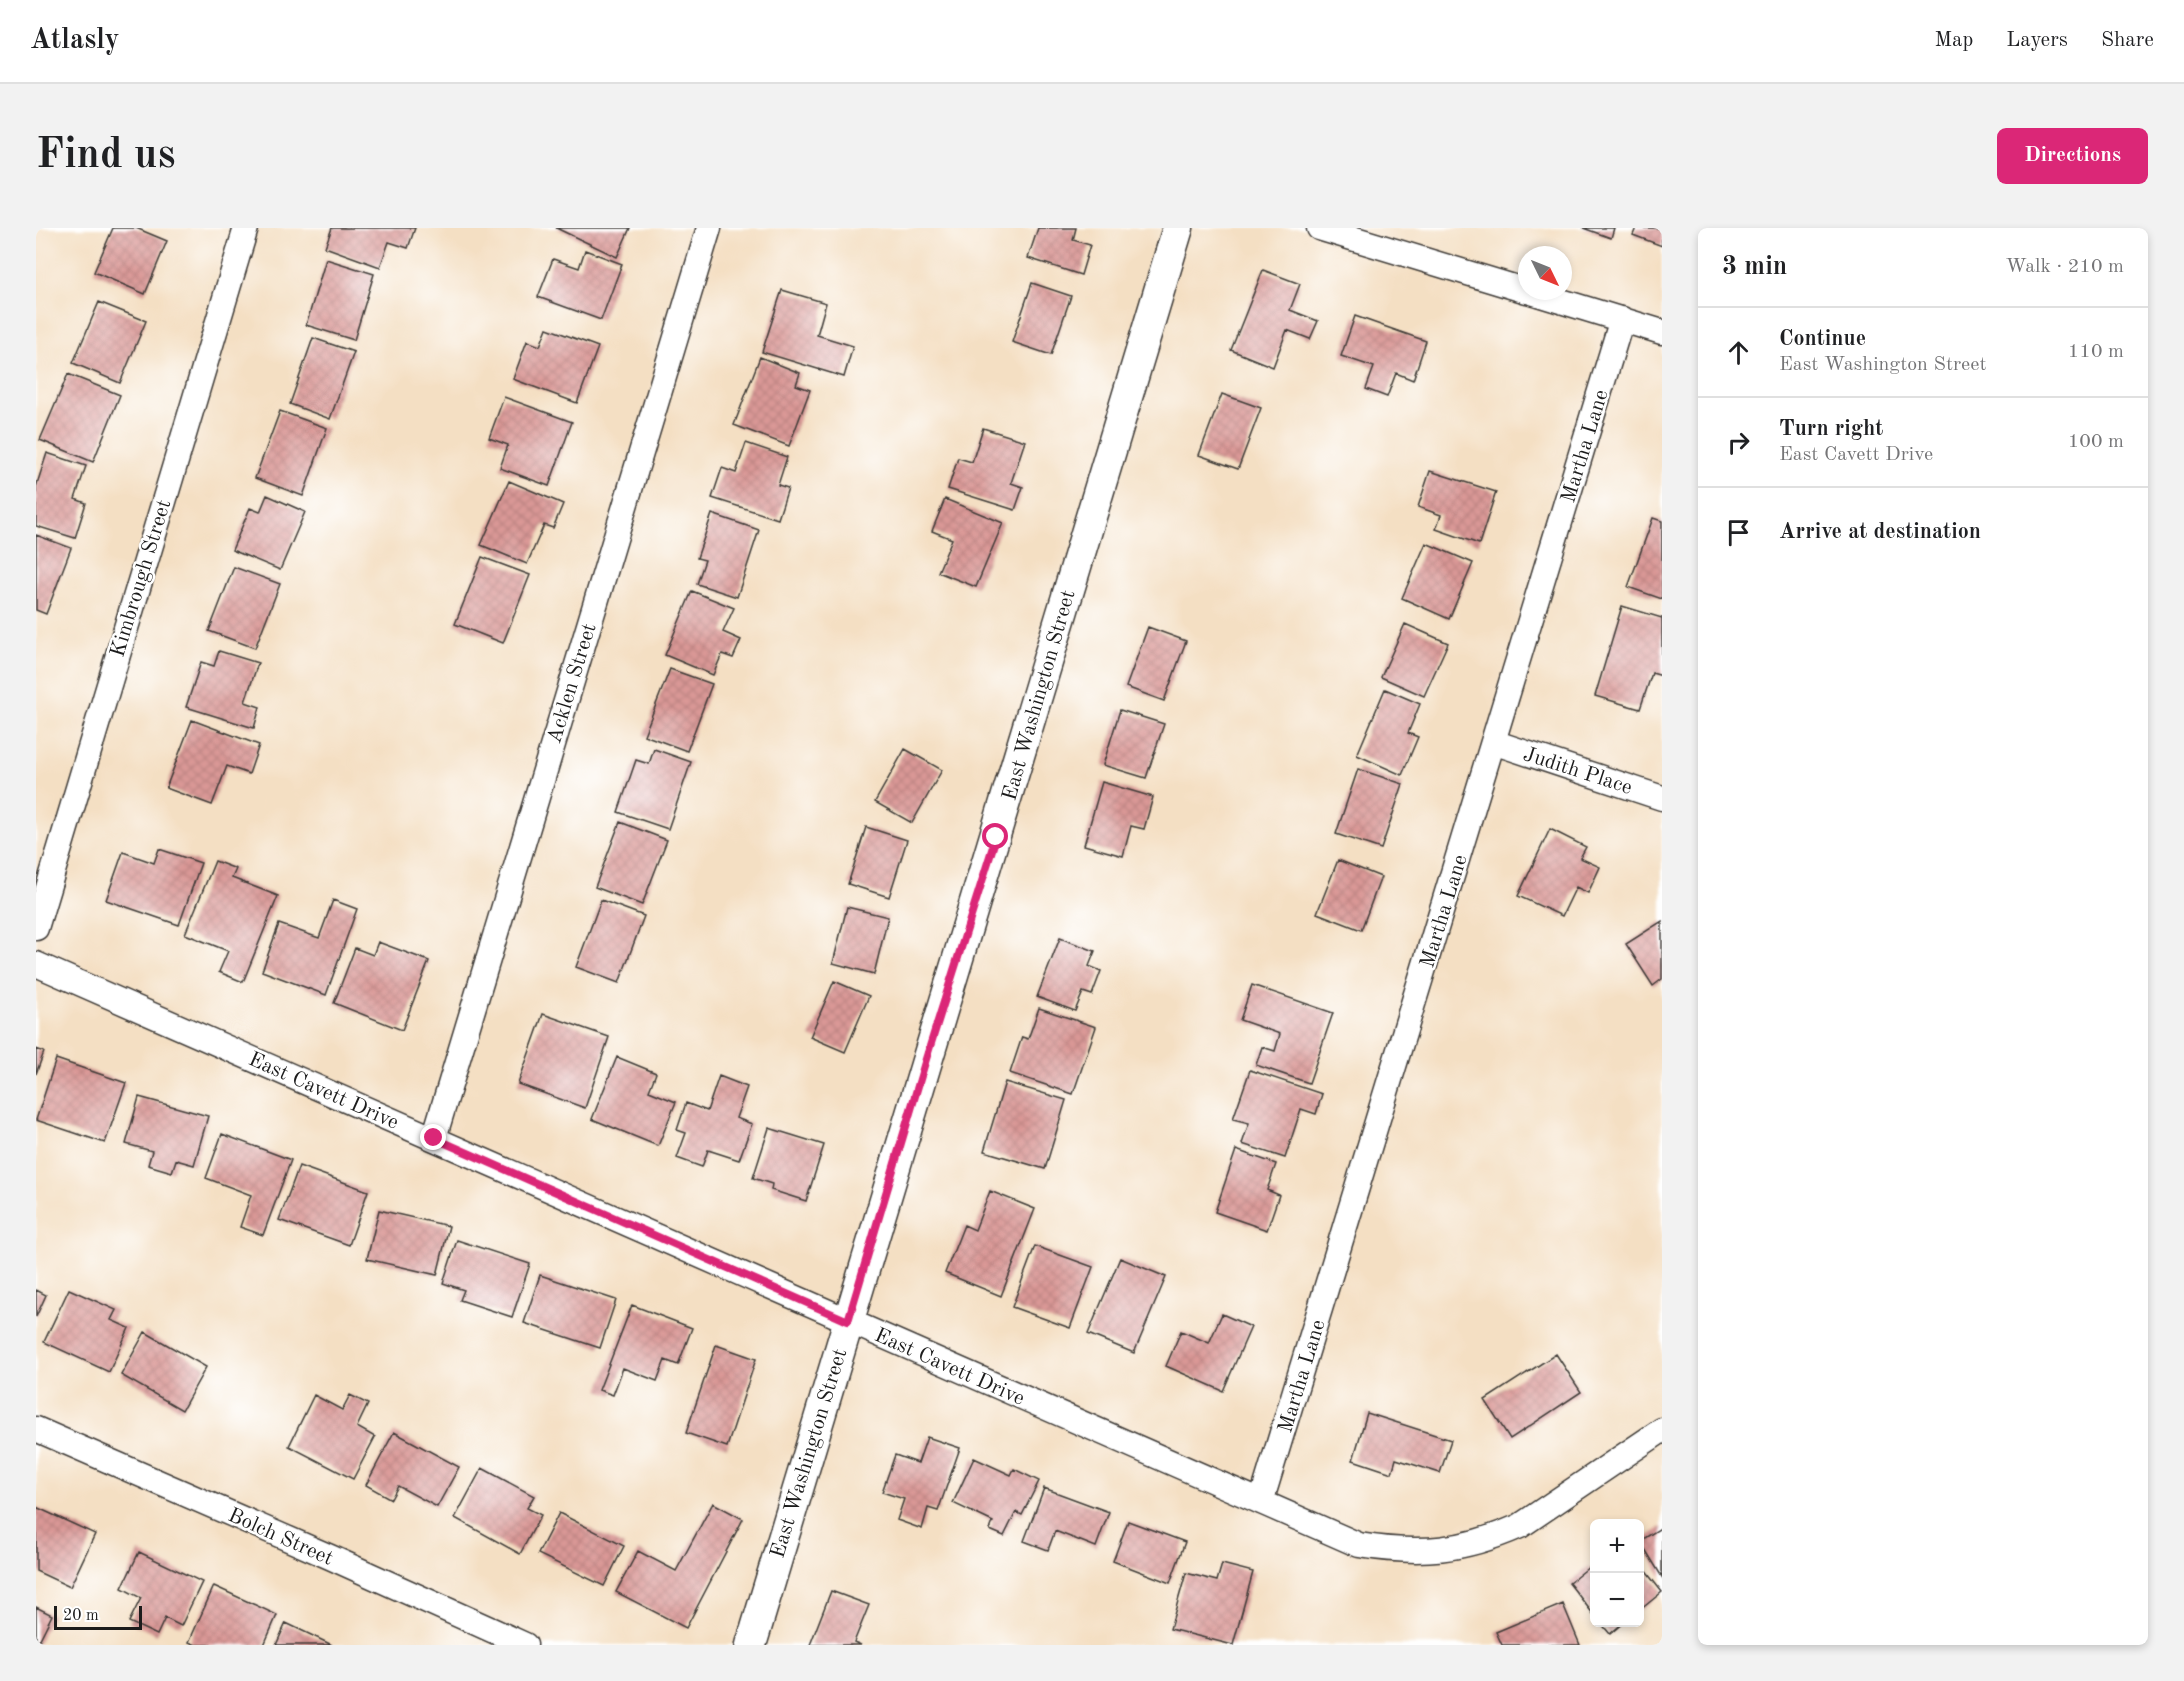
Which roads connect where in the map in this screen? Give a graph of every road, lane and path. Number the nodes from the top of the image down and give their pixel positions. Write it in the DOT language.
graph roads {
  1 [pos="246,228"];
  2 [pos="709,228"];
  3 [pos="1178,228"];
  4 [pos="1319,228"];
  5 [pos="1518,288"];
  6 [pos="1558,300"];
  7 [pos="1622,319"];
  8 [pos="1662,332"];
  9 [pos="1493,742"];
  10 [pos="1662,798"];
  11 [pos="36,928"];
  12 [pos="36,964"];
  13 [pos="434,1138"];
  14 [pos="848,1321"];
  15 [pos="36,1429"];
  16 [pos="1662,1430"];
  17 [pos="1261,1502"];
  18 [pos="525,1645"];
  19 [pos="751,1645"];
  1 -- 11 [label="street, Kimbrough Street"];
  2 -- 13 [label="street, Acklen Street"];
  3 -- 14 [label="street, East Washington Street"];
  4 -- 5 [label="street"];
  6 -- 7 [label="street"];
  7 -- 8 [label="street"];
  7 -- 9 [label="street, Martha Lane"];
  9 -- 10 [label="street, Judith Place"];
  9 -- 17 [label="street, Martha Lane"];
  12 -- 13 [label="street, East Cavett Drive"];
  13 -- 14 [label="street, East Cavett Drive"];
  14 -- 17 [label="street, East Cavett Drive"];
  14 -- 19 [label="street, East Washington Street"];
  15 -- 18 [label="street, Bolch Street"];
  16 -- 17 [label="street, East Cavett Drive"];
}
